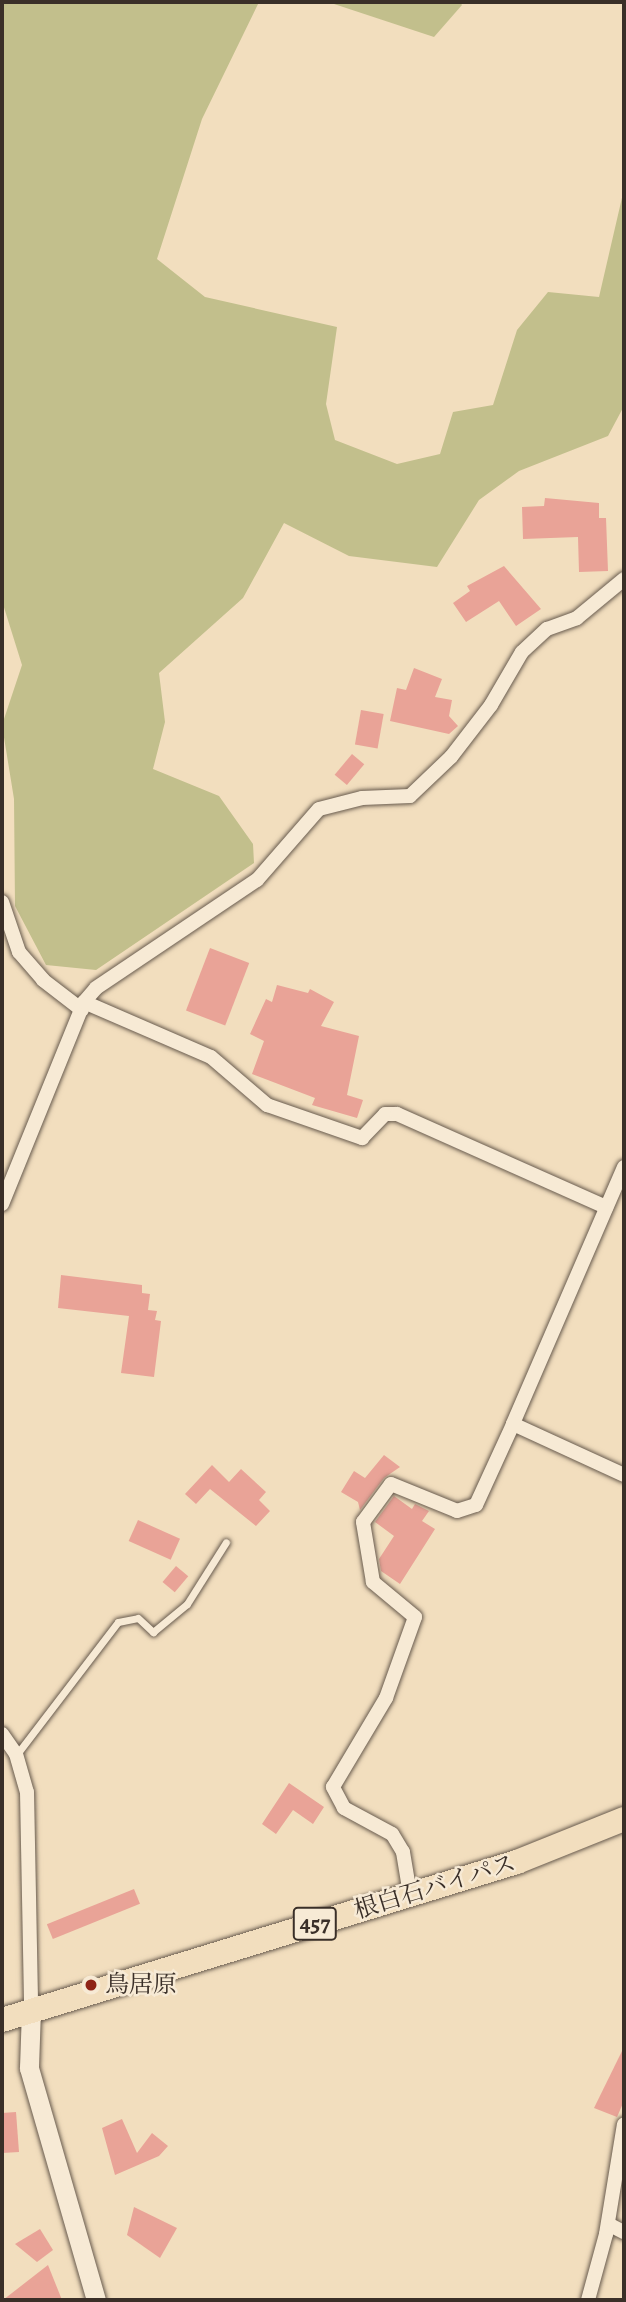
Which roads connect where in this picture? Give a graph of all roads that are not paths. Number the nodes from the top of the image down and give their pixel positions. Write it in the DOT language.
graph roads {
  1 [pos="624,579"];
  2 [pos="2,902"];
  3 [pos="83,1006"];
  4 [pos="624,1167"];
  5 [pos="2,1204"];
  6 [pos="606,1207"];
  7 [pos="513,1424"];
  8 [pos="624,1475"];
  9 [pos="226,1542"];
  10 [pos="2,1734"];
  11 [pos="16,1755"];
  12 [pos="624,1819"];
  13 [pos="410,1894"];
  14 [pos="31,2010"];
  15 [pos="2,2020"];
  16 [pos="624,2124"];
  17 [pos="624,2179"];
  18 [pos="614,2194"];
  19 [pos="608,2224"];
  20 [pos="624,2232"];
  21 [pos="96,2300"];
  22 [pos="588,2300"];
  1 -- 3 [label="street"];
  2 -- 3 [label="street"];
  3 -- 5 [label="street"];
  3 -- 6 [label="street"];
  4 -- 6 [label="street"];
  6 -- 7 [label="street"];
  7 -- 8 [label="street"];
  7 -- 13 [label="street"];
  9 -- 11 [label="lane"];
  10 -- 11 [label="street"];
  11 -- 14 [label="street"];
  12 -- 13 [label="highway, 根白石バイパス / 457"];
  13 -- 14 [label="highway, 根白石バイパス / 457"];
  14 -- 15 [label="highway, 根白石バイパス / 457"];
  14 -- 21 [label="street"];
  16 -- 18 [label="street"];
  17 -- 18 [label="street"];
  18 -- 19 [label="street"];
  19 -- 20 [label="street"];
  19 -- 22 [label="street"];
}
